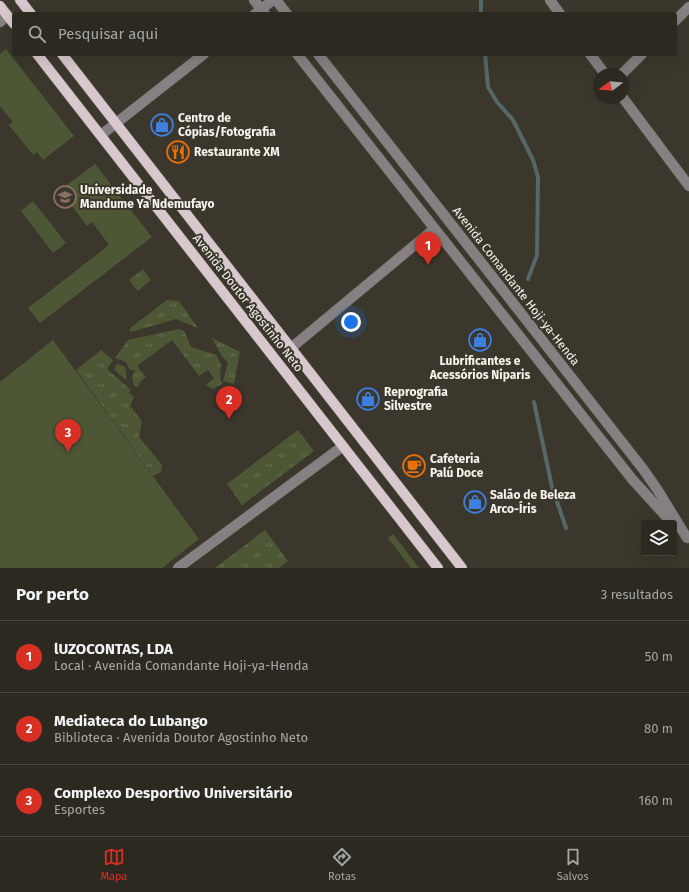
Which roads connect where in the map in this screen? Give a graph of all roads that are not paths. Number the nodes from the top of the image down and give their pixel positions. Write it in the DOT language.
graph roads {
  1 [pos="20,0"];
  2 [pos="254,0"];
  3 [pos="274,0"];
  4 [pos="550,0"];
  5 [pos="0,6"];
  6 [pos="689,8"];
  7 [pos="29,12"];
  8 [pos="260,12"];
  9 [pos="285,12"];
  10 [pos="559,12"];
  11 [pos="4,19"];
  12 [pos="677,19"];
  13 [pos="39,56"];
  14 [pos="64,56"];
  15 [pos="201,56"];
  16 [pos="298,56"];
  17 [pos="320,56"];
  18 [pos="592,56"];
  19 [pos="640,56"];
  20 [pos="600,68"];
  21 [pos="628,68"];
  22 [pos="628,104"];
  23 [pos="116,123"];
  24 [pos="101,135"];
  25 [pos="689,186"];
  26 [pos="434,229"];
  27 [pos="291,348"];
  28 [pos="343,446"];
  29 [pos="669,520"];
  30 [pos="677,529"];
  31 [pos="688,540"];
  32 [pos="178,568"];
  33 [pos="438,568"];
  34 [pos="462,568"];
  1 -- 7 [label="main road"];
  2 -- 8 [label="street"];
  3 -- 8 [label="street"];
  3 -- 9 [label="street"];
  4 -- 10 [label="street"];
  5 -- 11 [label="main road"];
  6 -- 12 [label="street"];
  13 -- 24 [label="main road, Avenida Doutor Agostinho Neto"];
  14 -- 23 [label="main road, Avenida Doutor Agostinho Neto"];
  15 -- 23 [label="street"];
  16 -- 26 [label="street"];
  17 -- 31 [label="street, Avenida Comandante Hoji-ya-Henda"];
  18 -- 20 [label="street"];
  19 -- 21 [label="street"];
  22 -- 25 [label="street"];
  23 -- 24 [label="street"];
  23 -- 27 [label="main road, Avenida Doutor Agostinho Neto"];
  24 -- 28 [label="main road, Avenida Doutor Agostinho Neto"];
  26 -- 27 [label="street"];
  26 -- 29 [label="street"];
  27 -- 34 [label="main road, Avenida Doutor Agostinho Neto"];
  28 -- 32 [label="street"];
  28 -- 33 [label="main road, Avenida Doutor Agostinho Neto"];
  30 -- 31 [label="street, Avenida Comandante Hoji-ya-Henda"];
}
